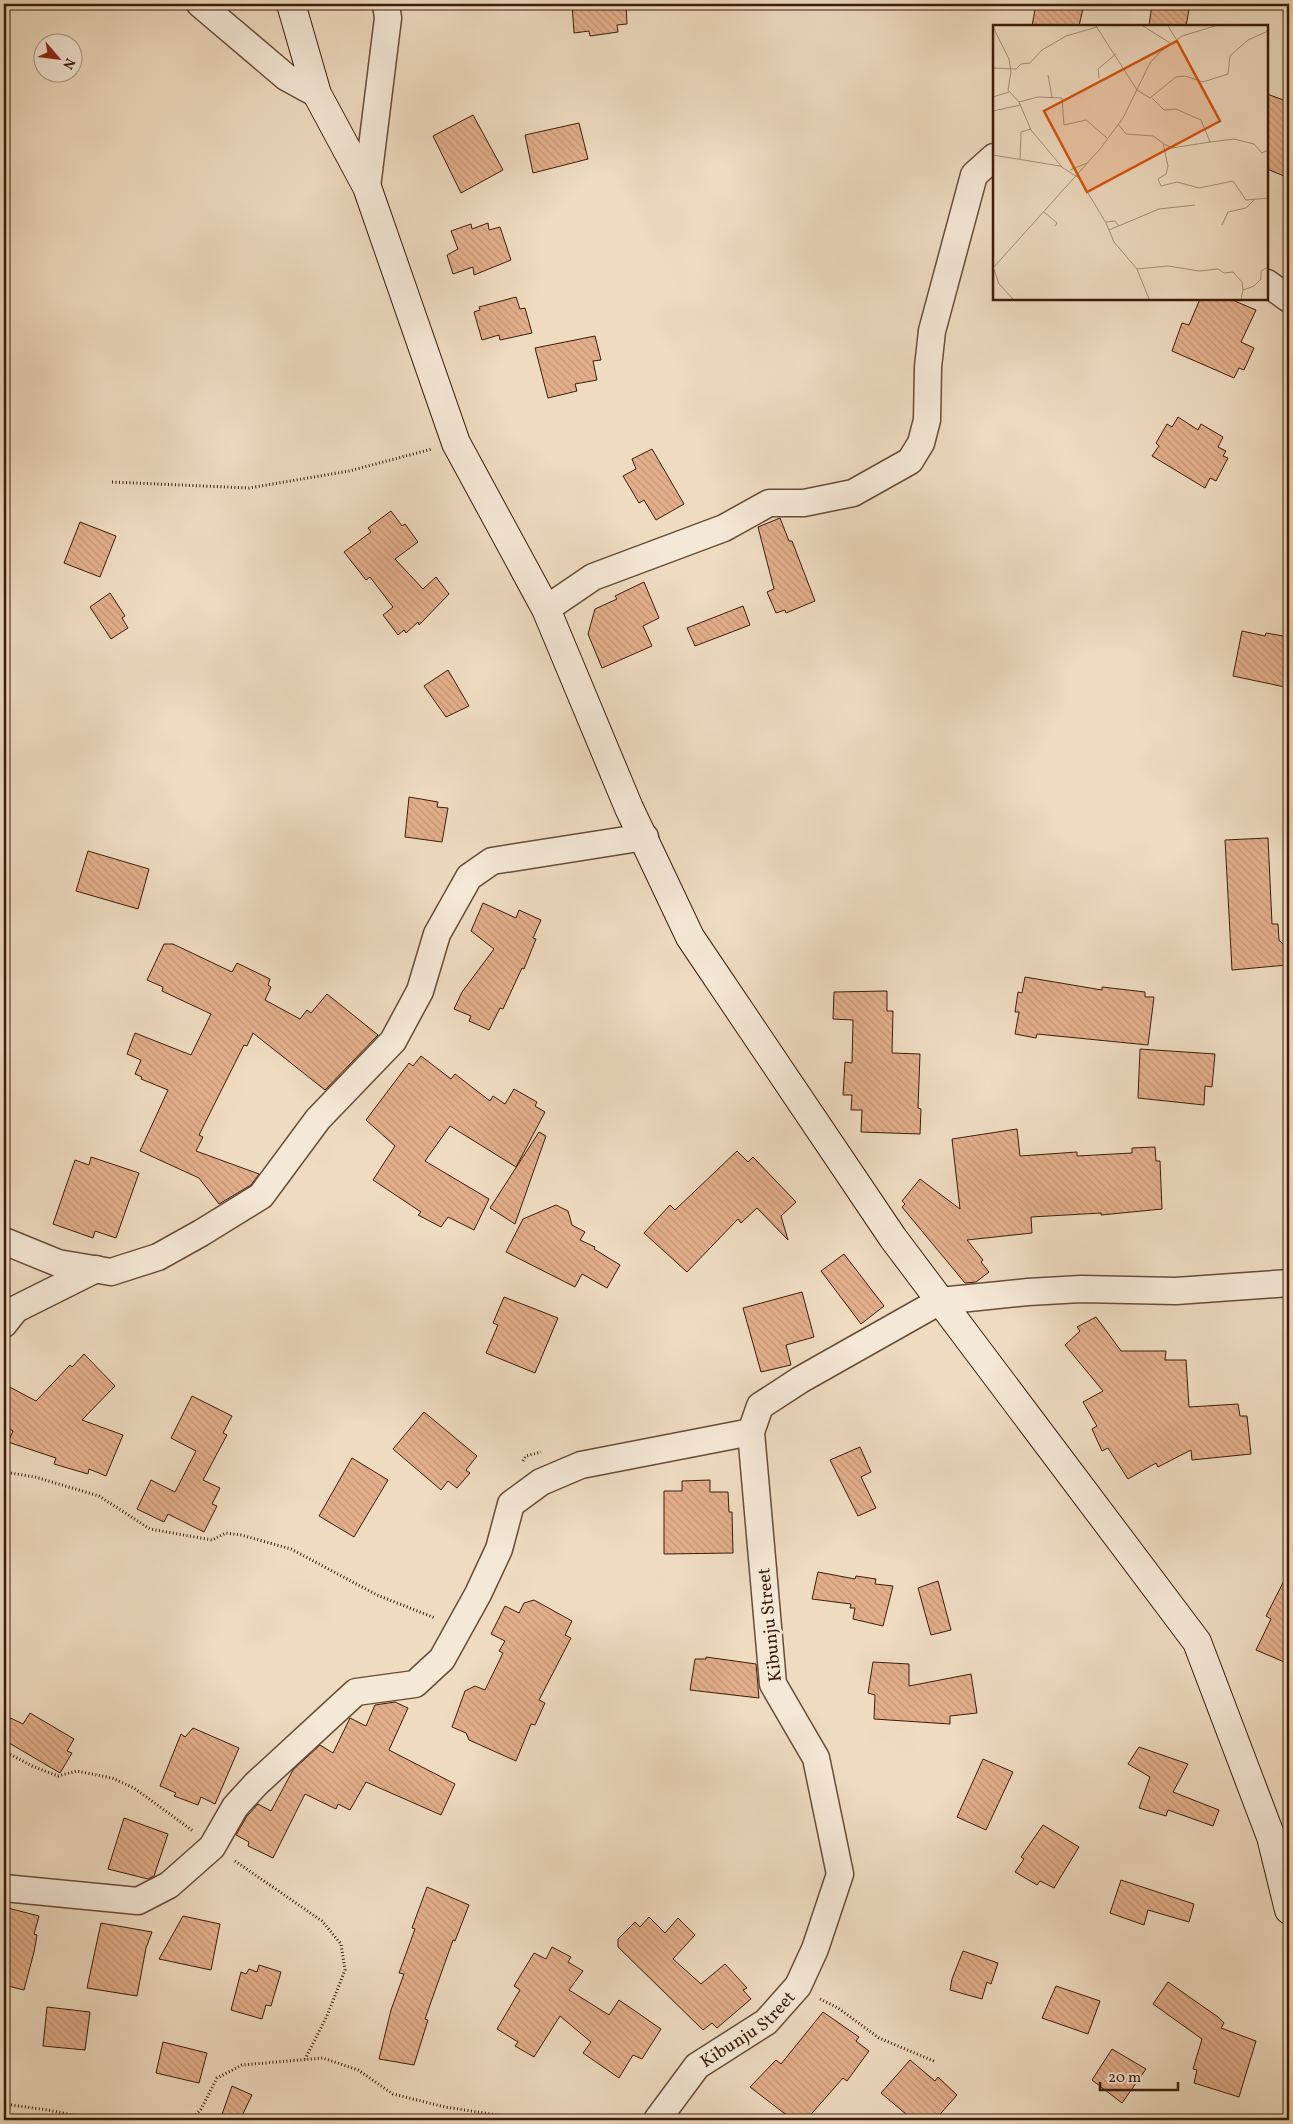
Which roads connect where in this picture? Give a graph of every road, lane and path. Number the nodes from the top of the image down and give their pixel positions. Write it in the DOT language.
graph roads {
  1 [pos="200,4"];
  2 [pos="291,4"];
  3 [pos="386,4"];
  4 [pos="317,94"];
  5 [pos="993,158"];
  6 [pos="367,187"];
  7 [pos="1268,284"];
  8 [pos="1289,299"];
  9 [pos="456,443"];
  10 [pos="112,482"];
  11 [pos="546,610"];
  12 [pos="644,837"];
  13 [pos="4,1241"];
  14 [pos="96,1269"];
  15 [pos="1289,1283"];
  16 [pos="940,1301"];
  17 [pos="4,1324"];
  18 [pos="751,1432"];
  19 [pos="4,1472"];
  20 [pos="460,1628"];
  21 [pos="4,1888"];
  22 [pos="1289,1910"];
  23 [pos="798,1986"];
  24 [pos="936,2062"];
  25 [pos="4,2104"];
  26 [pos="96,2120"];
  27 [pos="191,2120"];
  28 [pos="530,2120"];
  29 [pos="656,2120"];
  1 -- 4 [label="street"];
  2 -- 4 [label="street"];
  3 -- 6 [label="street"];
  4 -- 6 [label="street"];
  5 -- 11 [label="street"];
  6 -- 9 [label="street"];
  7 -- 8 [label="street"];
  9 -- 10 [label="path"];
  9 -- 11 [label="street"];
  11 -- 12 [label="street"];
  12 -- 14 [label="street"];
  12 -- 16 [label="street"];
  13 -- 14 [label="street"];
  14 -- 17 [label="street"];
  15 -- 16 [label="street"];
  16 -- 18 [label="street, Kibunju Street"];
  16 -- 22 [label="street"];
  18 -- 20 [label="street"];
  18 -- 23 [label="street, Kibunju Street"];
  19 -- 20 [label="path"];
  20 -- 21 [label="street"];
  23 -- 24 [label="path"];
  23 -- 29 [label="street, Kibunju Street"];
  25 -- 26 [label="path"];
  27 -- 28 [label="path"];
}
